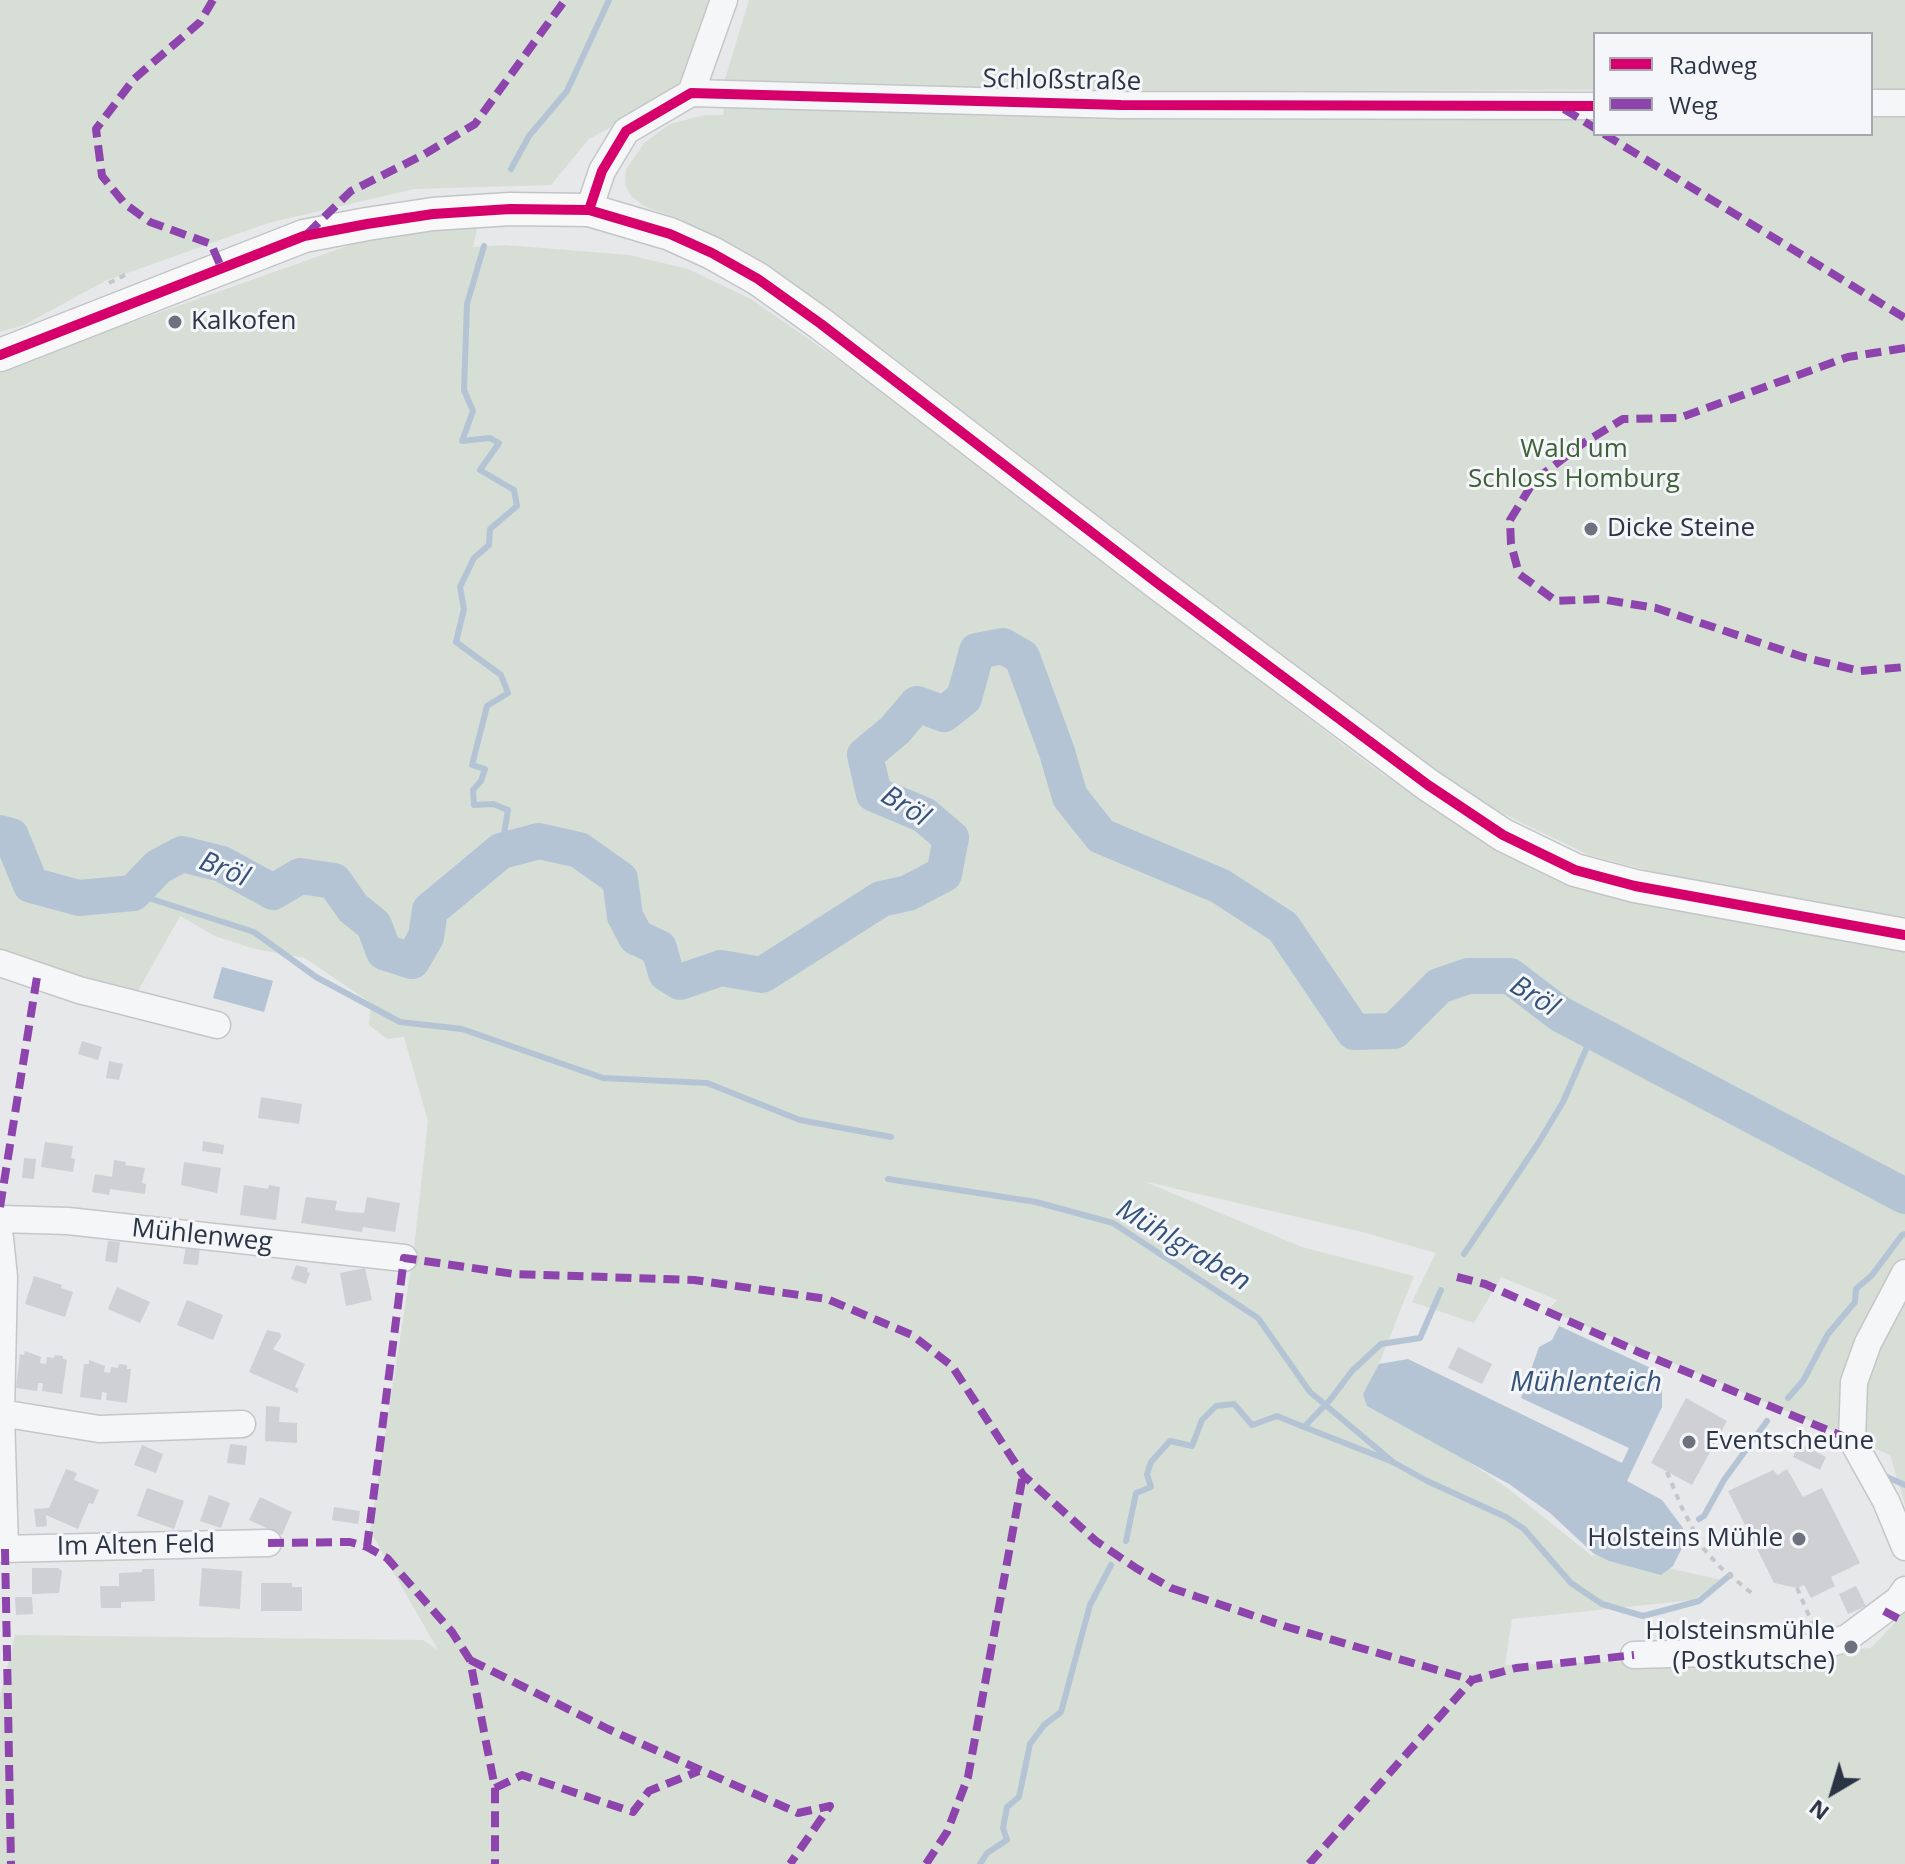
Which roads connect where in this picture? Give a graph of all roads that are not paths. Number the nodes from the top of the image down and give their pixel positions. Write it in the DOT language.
graph roads {
  1 [pos="724,0"];
  2 [pos="691,93"];
  3 [pos="1873,103"];
  4 [pos="1905,103"];
  5 [pos="1593,106"];
  6 [pos="589,210"];
  7 [pos="0,355"];
  8 [pos="1905,935"];
  9 [pos="0,963"];
  10 [pos="217,1025"];
  11 [pos="0,1219"];
  12 [pos="0,1238"];
  13 [pos="404,1258"];
  14 [pos="1905,1273"];
  15 [pos="1,1413"];
  16 [pos="242,1424"];
  17 [pos="268,1543"];
  18 [pos="1905,1547"];
  19 [pos="2,1549"];
  20 [pos="1905,1590"];
  21 [pos="1634,1655"];
  1 -- 2 [label="street"];
  2 -- 5 [label="street, Schloßstraße"];
  2 -- 6 [label="street"];
  3 -- 4 [label="street"];
  6 -- 7 [label="main road"];
  6 -- 8 [label="main road"];
  9 -- 10 [label="street"];
  11 -- 13 [label="street, Mühlenweg"];
  12 -- 15 [label="street, Im Alten Feld"];
  14 -- 18 [label="street"];
  15 -- 16 [label="street"];
  15 -- 19 [label="street, Im Alten Feld"];
  17 -- 19 [label="street, Im Alten Feld"];
  20 -- 21 [label="street"];
}
